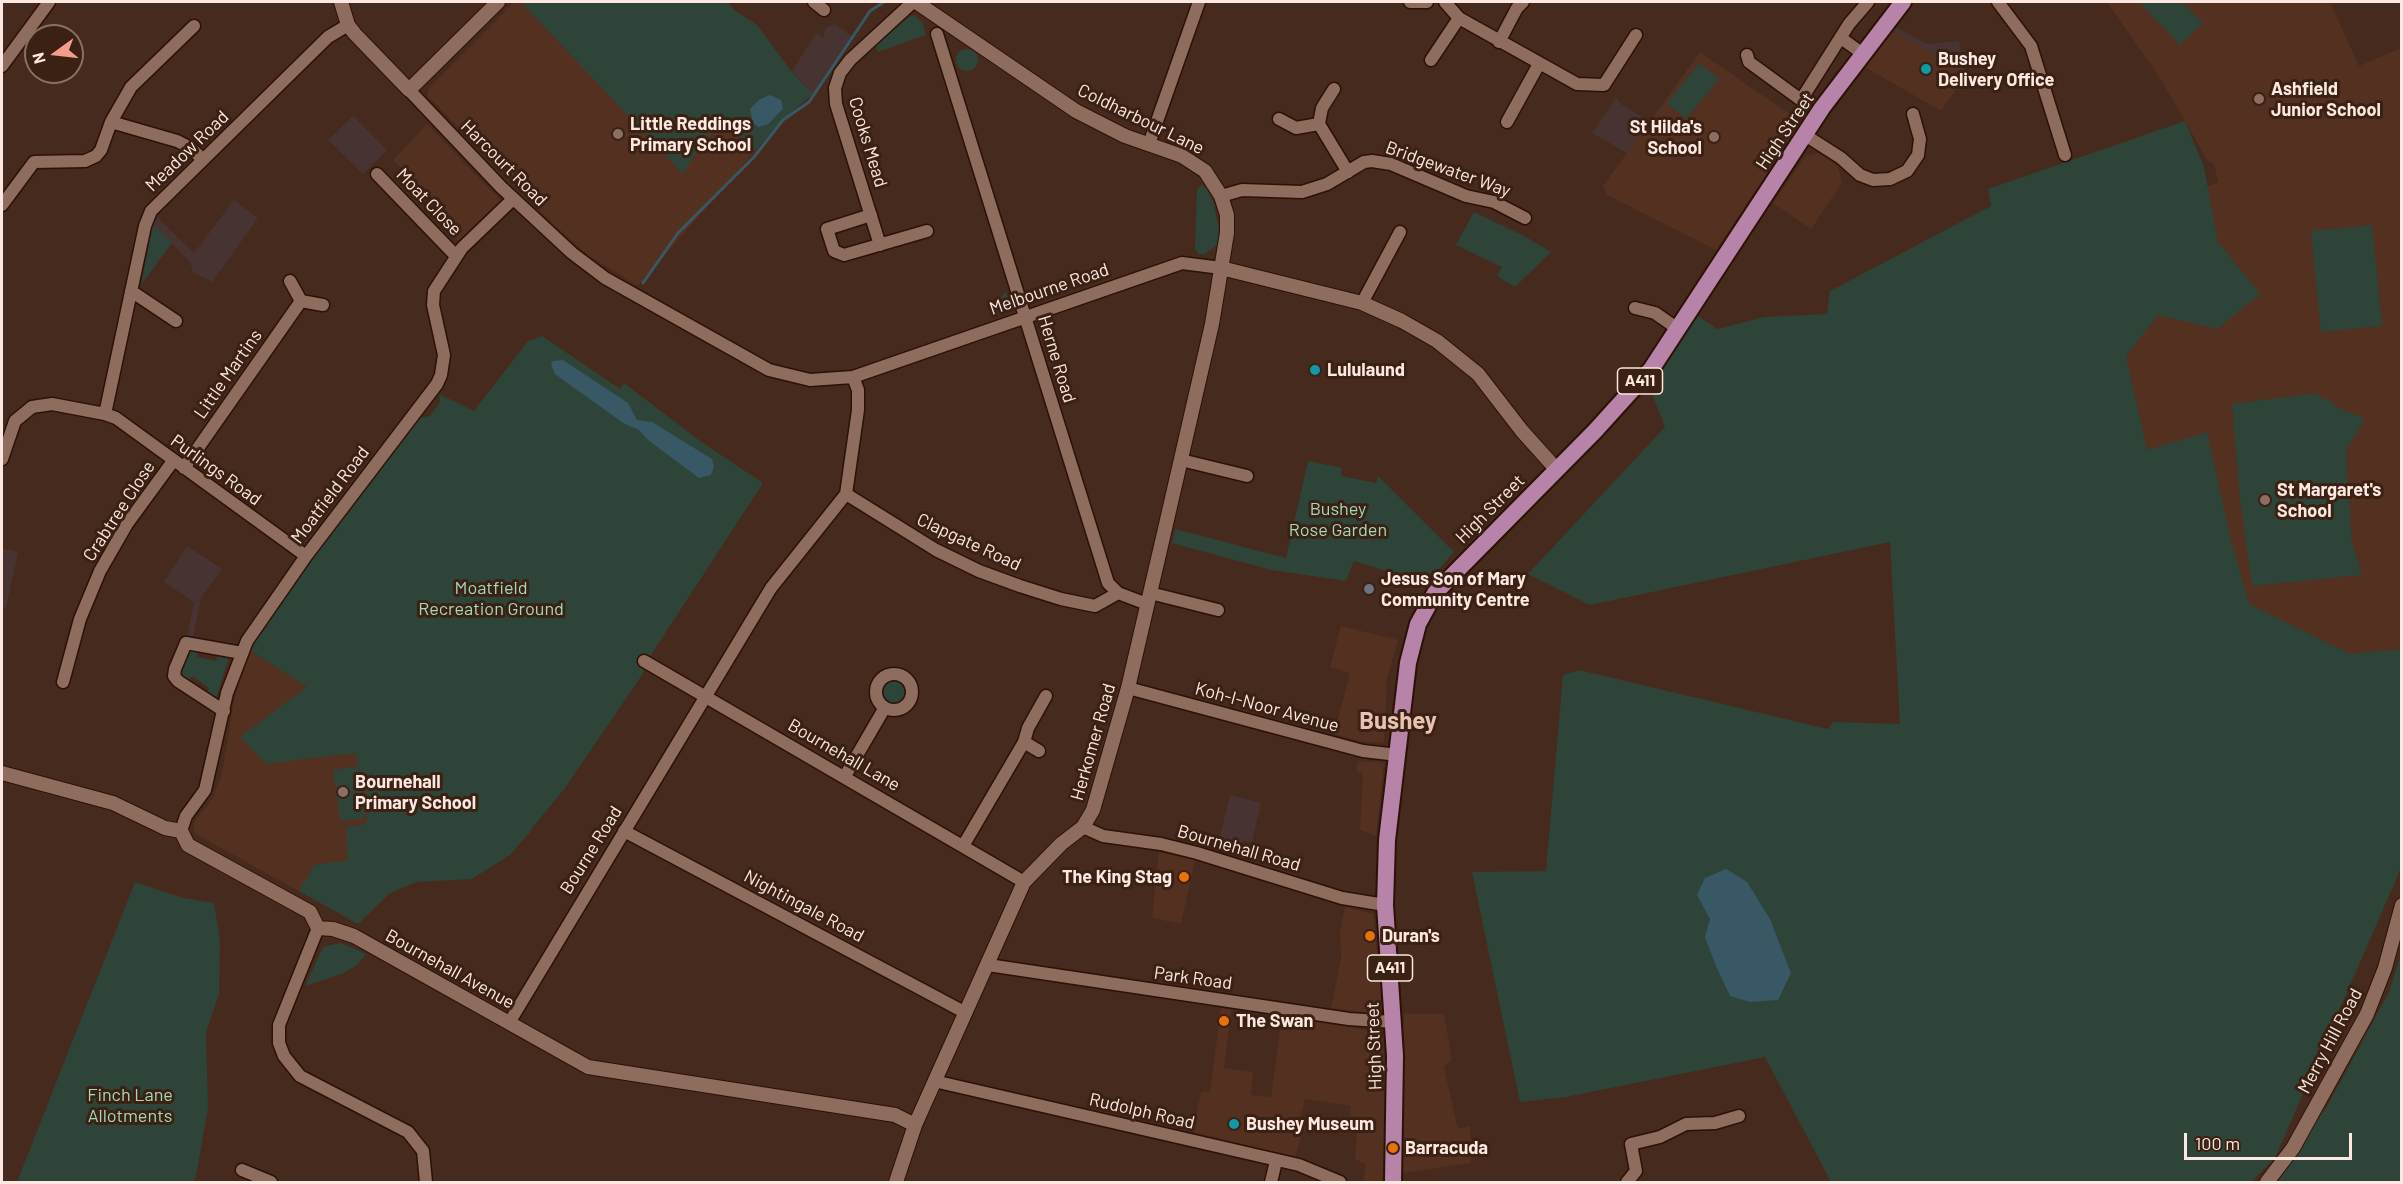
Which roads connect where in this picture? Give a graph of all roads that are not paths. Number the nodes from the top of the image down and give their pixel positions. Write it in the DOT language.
graph roads {
  1 [pos="49,2"];
  2 [pos="340,2"];
  3 [pos="498,2"];
  4 [pos="813,2"];
  5 [pos="914,2"];
  6 [pos="1199,2"];
  7 [pos="1410,2"];
  8 [pos="1427,2"];
  9 [pos="1445,2"];
  10 [pos="1523,2"];
  11 [pos="1869,2"];
  12 [pos="1903,2"];
  13 [pos="1998,2"];
  14 [pos="824,10"];
  15 [pos="1459,18"];
  16 [pos="348,25"];
  17 [pos="194,26"];
  18 [pos="936,34"];
  19 [pos="1636,34"];
  20 [pos="1841,38"];
  21 [pos="1499,42"];
  22 [pos="1863,54"];
  23 [pos="1748,55"];
  24 [pos="1431,60"];
  25 [pos="1539,64"];
  26 [pos="2,66"];
  27 [pos="1334,88"];
  28 [pos="409,90"];
  29 [pos="1913,114"];
  30 [pos="1279,119"];
  31 [pos="111,122"];
  32 [pos="1507,122"];
  33 [pos="1318,124"];
  34 [pos="1805,135"];
  35 [pos="1149,144"];
  36 [pos="2065,155"];
  37 [pos="203,160"];
  38 [pos="1348,172"];
  39 [pos="376,174"];
  40 [pos="1221,196"];
  41 [pos="513,199"];
  42 [pos="2,205"];
  43 [pos="871,215"];
  44 [pos="1525,218"];
  45 [pos="927,231"];
  46 [pos="1400,232"];
  47 [pos="880,245"];
  48 [pos="456,256"];
  49 [pos="1221,268"];
  50 [pos="290,281"];
  51 [pos="131,291"];
  52 [pos="301,301"];
  53 [pos="1362,303"];
  54 [pos="323,305"];
  55 [pos="1635,308"];
  56 [pos="1025,316"];
  57 [pos="176,321"];
  58 [pos="1678,329"];
  59 [pos="853,377"];
  60 [pos="105,414"];
  61 [pos="2,459"];
  62 [pos="1181,460"];
  63 [pos="173,461"];
  64 [pos="184,468"];
  65 [pos="1557,470"];
  66 [pos="1247,476"];
  67 [pos="846,494"];
  68 [pos="306,556"];
  69 [pos="1118,593"];
  70 [pos="1149,598"];
  71 [pos="1218,610"];
  72 [pos="242,652"];
  73 [pos="644,661"];
  74 [pos="63,682"];
  75 [pos="1128,688"];
  76 [pos="1046,696"];
  77 [pos="707,698"];
  78 [pos="884,709"];
  79 [pos="224,711"];
  80 [pos="1024,742"];
  81 [pos="1039,751"];
  82 [pos="1398,755"];
  83 [pos="2,772"];
  84 [pos="845,776"];
  85 [pos="1083,827"];
  86 [pos="181,831"];
  87 [pos="624,831"];
  88 [pos="963,846"];
  89 [pos="1024,882"];
  90 [pos="1385,905"];
  91 [pos="2402,905"];
  92 [pos="318,928"];
  93 [pos="988,965"];
  94 [pos="966,1013"];
  95 [pos="1393,1022"];
  96 [pos="509,1023"];
  97 [pos="934,1081"];
  98 [pos="1739,1116"];
  99 [pos="915,1125"];
  100 [pos="1276,1161"];
  101 [pos="242,1170"];
  102 [pos="271,1182"];
  103 [pos="426,1182"];
  104 [pos="896,1182"];
  105 [pos="1270,1182"];
  106 [pos="1340,1182"];
  107 [pos="1393,1182"];
  108 [pos="1627,1182"];
  109 [pos="2267,1182"];
  1 -- 26 [label="street"];
  2 -- 16 [label="street, Harcourt Road"];
  3 -- 28 [label="street"];
  4 -- 14 [label="street"];
  5 -- 35 [label="street, Coldharbour Lane"];
  5 -- 43 [label="street, Cooks Mead"];
  6 -- 35 [label="street"];
  7 -- 8 [label="street"];
  9 -- 15 [label="street"];
  10 -- 21 [label="street"];
  11 -- 20 [label="street"];
  12 -- 22 [label="main road, High Street / A411"];
  13 -- 36 [label="street"];
  15 -- 21 [label="street"];
  15 -- 24 [label="street"];
  16 -- 28 [label="street, Harcourt Road"];
  16 -- 37 [label="street, Meadow Road"];
  17 -- 31 [label="street"];
  18 -- 56 [label="street, Herne Road"];
  19 -- 25 [label="street"];
  20 -- 22 [label="street"];
  20 -- 23 [label="street"];
  21 -- 25 [label="street"];
  22 -- 34 [label="main road, High Street / A411"];
  25 -- 32 [label="street"];
  27 -- 33 [label="street"];
  28 -- 41 [label="street, Harcourt Road"];
  29 -- 34 [label="street"];
  30 -- 33 [label="street"];
  31 -- 37 [label="street"];
  31 -- 42 [label="street"];
  33 -- 38 [label="street"];
  34 -- 58 [label="main road, High Street / A411"];
  35 -- 40 [label="street, Coldharbour Lane"];
  37 -- 51 [label="street, Meadow Road"];
  38 -- 40 [label="street, Bridgewater Way"];
  38 -- 44 [label="street, Bridgewater Way"];
  39 -- 48 [label="street, Moat Close"];
  40 -- 49 [label="street, Coldharbour Lane"];
  41 -- 48 [label="street, Moatfield Road"];
  41 -- 59 [label="street, Harcourt Road"];
  43 -- 47 [label="street, Cooks Mead"];
  43 -- 47 [label="street, Cooks Mead"];
  45 -- 47 [label="street, Cooks Mead"];
  46 -- 53 [label="street"];
  48 -- 68 [label="street, Moatfield Road"];
  49 -- 53 [label="street, Melbourne Road"];
  49 -- 56 [label="street, Melbourne Road"];
  49 -- 62 [label="street, Herkomer Road"];
  50 -- 52 [label="street"];
  51 -- 57 [label="street"];
  51 -- 60 [label="street, Meadow Road"];
  52 -- 54 [label="street"];
  52 -- 64 [label="street, Little Martins"];
  53 -- 65 [label="street, Melbourne Road"];
  55 -- 58 [label="street"];
  56 -- 59 [label="street, Melbourne Road"];
  56 -- 69 [label="street, Herne Road"];
  58 -- 65 [label="main road, High Street / A411"];
  59 -- 67 [label="street"];
  60 -- 61 [label="street, Purlings Road"];
  60 -- 63 [label="street, Purlings Road"];
  62 -- 66 [label="street"];
  62 -- 70 [label="street, Herkomer Road"];
  63 -- 64 [label="street, Purlings Road"];
  63 -- 74 [label="street, Crabtree Close"];
  64 -- 68 [label="street, Purlings Road"];
  65 -- 82 [label="main road, High Street / A411"];
  67 -- 69 [label="street, Clapgate Road"];
  67 -- 77 [label="street"];
  68 -- 72 [label="street, Moatfield Road"];
  69 -- 70 [label="street"];
  70 -- 71 [label="street"];
  70 -- 75 [label="street, Herkomer Road"];
  72 -- 79 [label="street, Moatfield Road"];
  72 -- 79 [label="street"];
  73 -- 77 [label="street, Bournehall Lane"];
  75 -- 82 [label="street, Koh-I-Noor Avenue"];
  75 -- 85 [label="street, Herkomer Road"];
  76 -- 80 [label="street"];
  77 -- 84 [label="street, Bournehall Lane"];
  77 -- 87 [label="street, Bourne Road"];
  78 -- 84 [label="street"];
  79 -- 86 [label="street, Moatfield Road"];
  80 -- 81 [label="street"];
  80 -- 88 [label="street"];
  82 -- 90 [label="main road, High Street / A411"];
  83 -- 86 [label="street"];
  84 -- 88 [label="street, Bournehall Lane"];
  85 -- 89 [label="street, Herkomer Road"];
  85 -- 90 [label="street, Bournehall Road"];
  86 -- 92 [label="street"];
  87 -- 94 [label="street, Nightingale Road"];
  87 -- 96 [label="street, Bourne Road"];
  88 -- 89 [label="street, Bournehall Lane"];
  89 -- 93 [label="street, Herkomer Road"];
  90 -- 95 [label="main road, High Street / A411"];
  91 -- 109 [label="street, Merry Hill Road"];
  92 -- 96 [label="street, Bournehall Avenue"];
  92 -- 103 [label="street"];
  93 -- 94 [label="street, Herkomer Road"];
  93 -- 95 [label="street, Park Road"];
  94 -- 97 [label="street, Herkomer Road"];
  95 -- 107 [label="main road, High Street / A411"];
  96 -- 99 [label="street, Bournehall Avenue"];
  97 -- 99 [label="street, Herkomer Road"];
  97 -- 100 [label="street, Rudolph Road"];
  98 -- 108 [label="street"];
  99 -- 104 [label="street, Herkomer Road"];
  100 -- 105 [label="street"];
  100 -- 106 [label="street, Rudolph Road"];
  101 -- 102 [label="street"];
}
